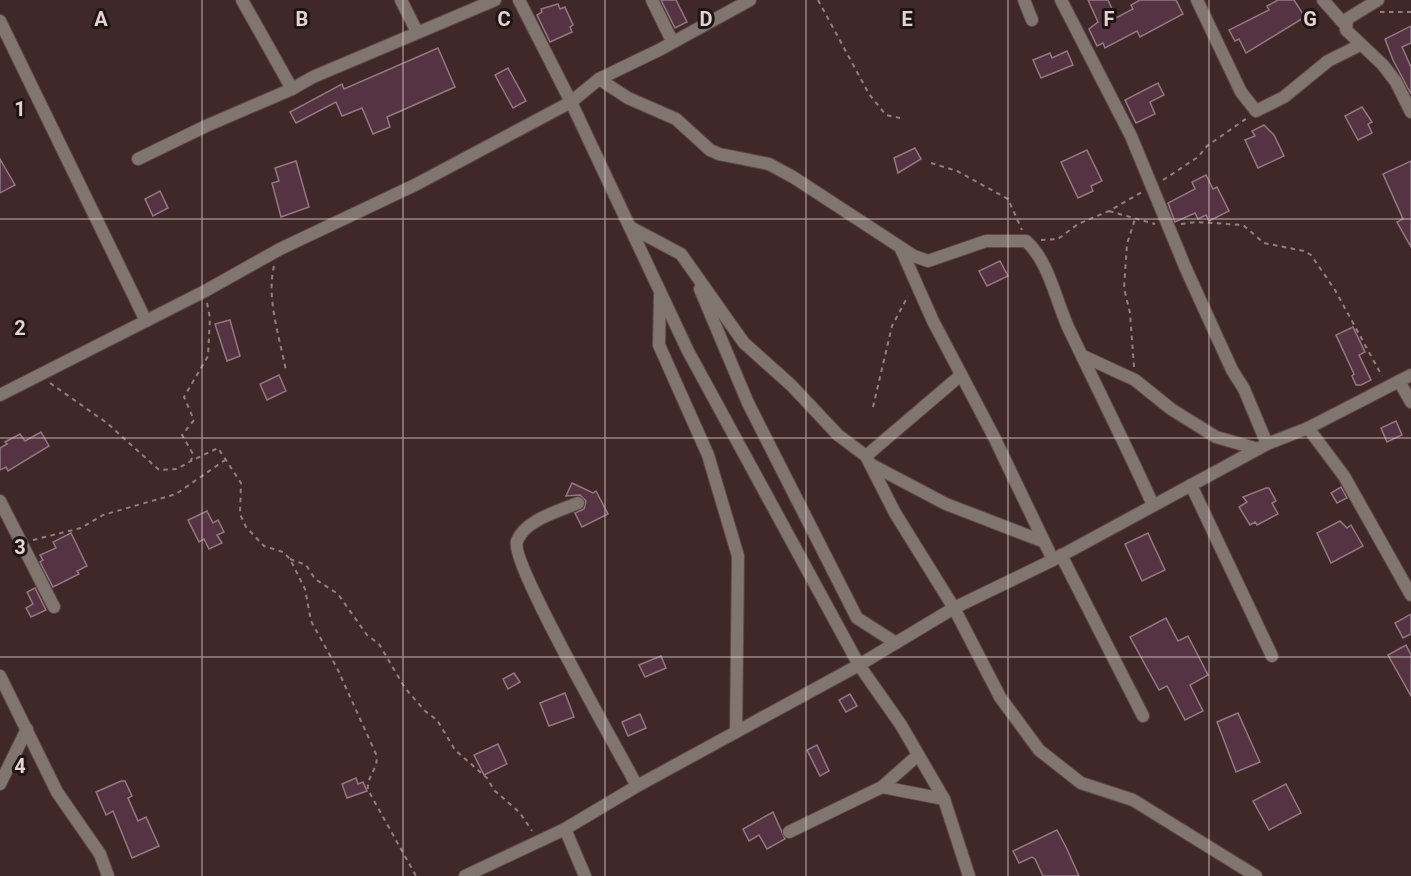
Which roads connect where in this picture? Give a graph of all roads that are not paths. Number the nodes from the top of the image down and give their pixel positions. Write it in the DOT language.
graph roads {
  1 [pos="242,0"];
  2 [pos="401,0"];
  3 [pos="495,0"];
  4 [pos="519,0"];
  5 [pos="652,0"];
  6 [pos="750,0"];
  7 [pos="1024,0"];
  8 [pos="1061,0"];
  9 [pos="1197,0"];
  10 [pos="1323,0"];
  11 [pos="1378,0"];
  12 [pos="1032,20"];
  13 [pos="0,21"];
  14 [pos="1345,25"];
  15 [pos="417,32"];
  16 [pos="672,41"];
  17 [pos="1360,45"];
  18 [pos="599,79"];
  19 [pos="292,89"];
  20 [pos="571,102"];
  21 [pos="1411,112"];
  22 [pos="138,159"];
  23 [pos="630,227"];
  24 [pos="900,246"];
  25 [pos="691,269"];
  26 [pos="660,291"];
  27 [pos="146,321"];
  28 [pos="1083,356"];
  29 [pos="961,375"];
  30 [pos="1411,375"];
  31 [pos="1393,383"];
  32 [pos="0,395"];
  33 [pos="1411,402"];
  34 [pos="1308,428"];
  35 [pos="1262,446"];
  36 [pos="868,460"];
  37 [pos="1191,485"];
  38 [pos="0,501"];
  39 [pos="578,503"];
  40 [pos="1153,505"];
  41 [pos="1042,541"];
  42 [pos="1057,558"];
  43 [pos="1411,595"];
  44 [pos="54,607"];
  45 [pos="954,608"];
  46 [pos="896,643"];
  47 [pos="1272,656"];
  48 [pos="859,665"];
  49 [pos="0,676"];
  50 [pos="1143,716"];
  51 [pos="27,729"];
  52 [pos="736,732"];
  53 [pos="918,755"];
  54 [pos="0,784"];
  55 [pos="637,786"];
  56 [pos="882,787"];
  57 [pos="944,799"];
  58 [pos="565,829"];
  59 [pos="789,832"];
  60 [pos="108,876"];
  61 [pos="465,876"];
  62 [pos="585,876"];
  63 [pos="969,876"];
  64 [pos="1256,876"];
  1 -- 19 [label="street"];
  2 -- 15 [label="street"];
  3 -- 15 [label="street"];
  4 -- 20 [label="street"];
  5 -- 16 [label="street"];
  6 -- 16 [label="street"];
  7 -- 12 [label="street"];
  8 -- 35 [label="street"];
  9 -- 17 [label="street"];
  10 -- 14 [label="street"];
  11 -- 14 [label="street"];
  13 -- 27 [label="street"];
  14 -- 17 [label="street"];
  15 -- 19 [label="street"];
  16 -- 18 [label="street"];
  17 -- 21 [label="street"];
  18 -- 20 [label="street"];
  18 -- 24 [label="street"];
  19 -- 22 [label="street"];
  20 -- 23 [label="street"];
  20 -- 27 [label="street"];
  23 -- 25 [label="street"];
  23 -- 26 [label="street"];
  24 -- 28 [label="street"];
  24 -- 29 [label="street"];
  25 -- 36 [label="street"];
  25 -- 46 [label="street"];
  26 -- 48 [label="street"];
  26 -- 52 [label="street"];
  27 -- 32 [label="street"];
  28 -- 35 [label="street"];
  28 -- 40 [label="street"];
  29 -- 36 [label="street"];
  29 -- 41 [label="street"];
  30 -- 31 [label="street"];
  31 -- 33 [label="street"];
  31 -- 34 [label="street"];
  34 -- 35 [label="street"];
  34 -- 43 [label="street"];
  35 -- 37 [label="street"];
  36 -- 41 [label="street"];
  36 -- 45 [label="street"];
  37 -- 40 [label="street"];
  37 -- 47 [label="street"];
  38 -- 44 [label="street"];
  39 -- 55 [label="street"];
  40 -- 42 [label="street"];
  41 -- 42 [label="street"];
  42 -- 45 [label="street"];
  42 -- 50 [label="street"];
  45 -- 46 [label="street"];
  45 -- 64 [label="street"];
  46 -- 48 [label="street"];
  48 -- 52 [label="street"];
  48 -- 53 [label="street"];
  49 -- 51 [label="street"];
  51 -- 54 [label="street"];
  51 -- 60 [label="street"];
  52 -- 55 [label="street"];
  53 -- 56 [label="street"];
  53 -- 57 [label="street"];
  55 -- 58 [label="street"];
  56 -- 57 [label="street"];
  56 -- 59 [label="street"];
  57 -- 63 [label="street"];
  58 -- 61 [label="street"];
  58 -- 62 [label="street"];
}
